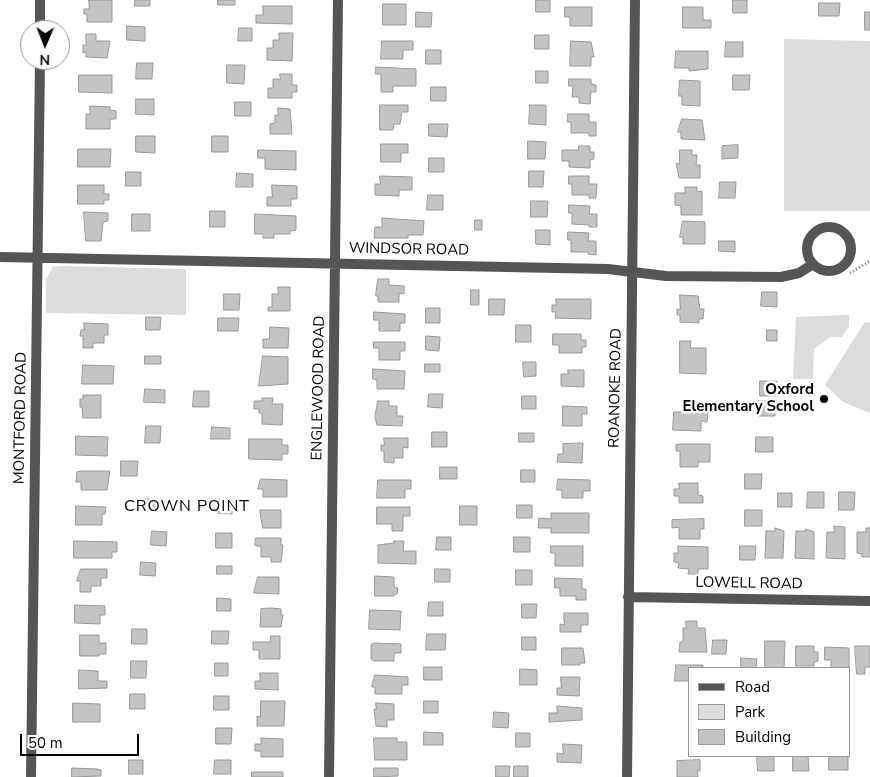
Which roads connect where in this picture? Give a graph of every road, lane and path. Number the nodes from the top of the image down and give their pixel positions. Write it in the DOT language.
graph roads {
  1 [pos="40,0"];
  2 [pos="338,0"];
  3 [pos="636,0"];
  4 [pos="40,20"];
  5 [pos="40,70"];
  6 [pos="0,257"];
  7 [pos="38,258"];
  8 [pos="870,261"];
  9 [pos="335,264"];
  10 [pos="813,264"];
  11 [pos="632,272"];
  12 [pos="850,273"];
  13 [pos="628,596"];
  14 [pos="870,601"];
  15 [pos="31,777"];
  16 [pos="329,777"];
  17 [pos="627,777"];
  1 -- 4 [label="street"];
  2 -- 9 [label="street, ENGLEWOOD ROAD"];
  3 -- 11 [label="street, ROANOKE ROAD"];
  5 -- 7 [label="street, MONTFORD ROAD"];
  6 -- 7 [label="street, WINDSOR ROAD"];
  7 -- 9 [label="street, WINDSOR ROAD"];
  7 -- 15 [label="street, MONTFORD ROAD"];
  8 -- 12 [label="path"];
  9 -- 11 [label="street, WINDSOR ROAD"];
  9 -- 16 [label="street, ENGLEWOOD ROAD"];
  10 -- 10 [label="street"];
  10 -- 11 [label="street, WINDSOR ROAD"];
  11 -- 13 [label="street, ROANOKE ROAD"];
  13 -- 14 [label="street, LOWELL ROAD"];
  13 -- 17 [label="street, ROANOKE ROAD"];
}
